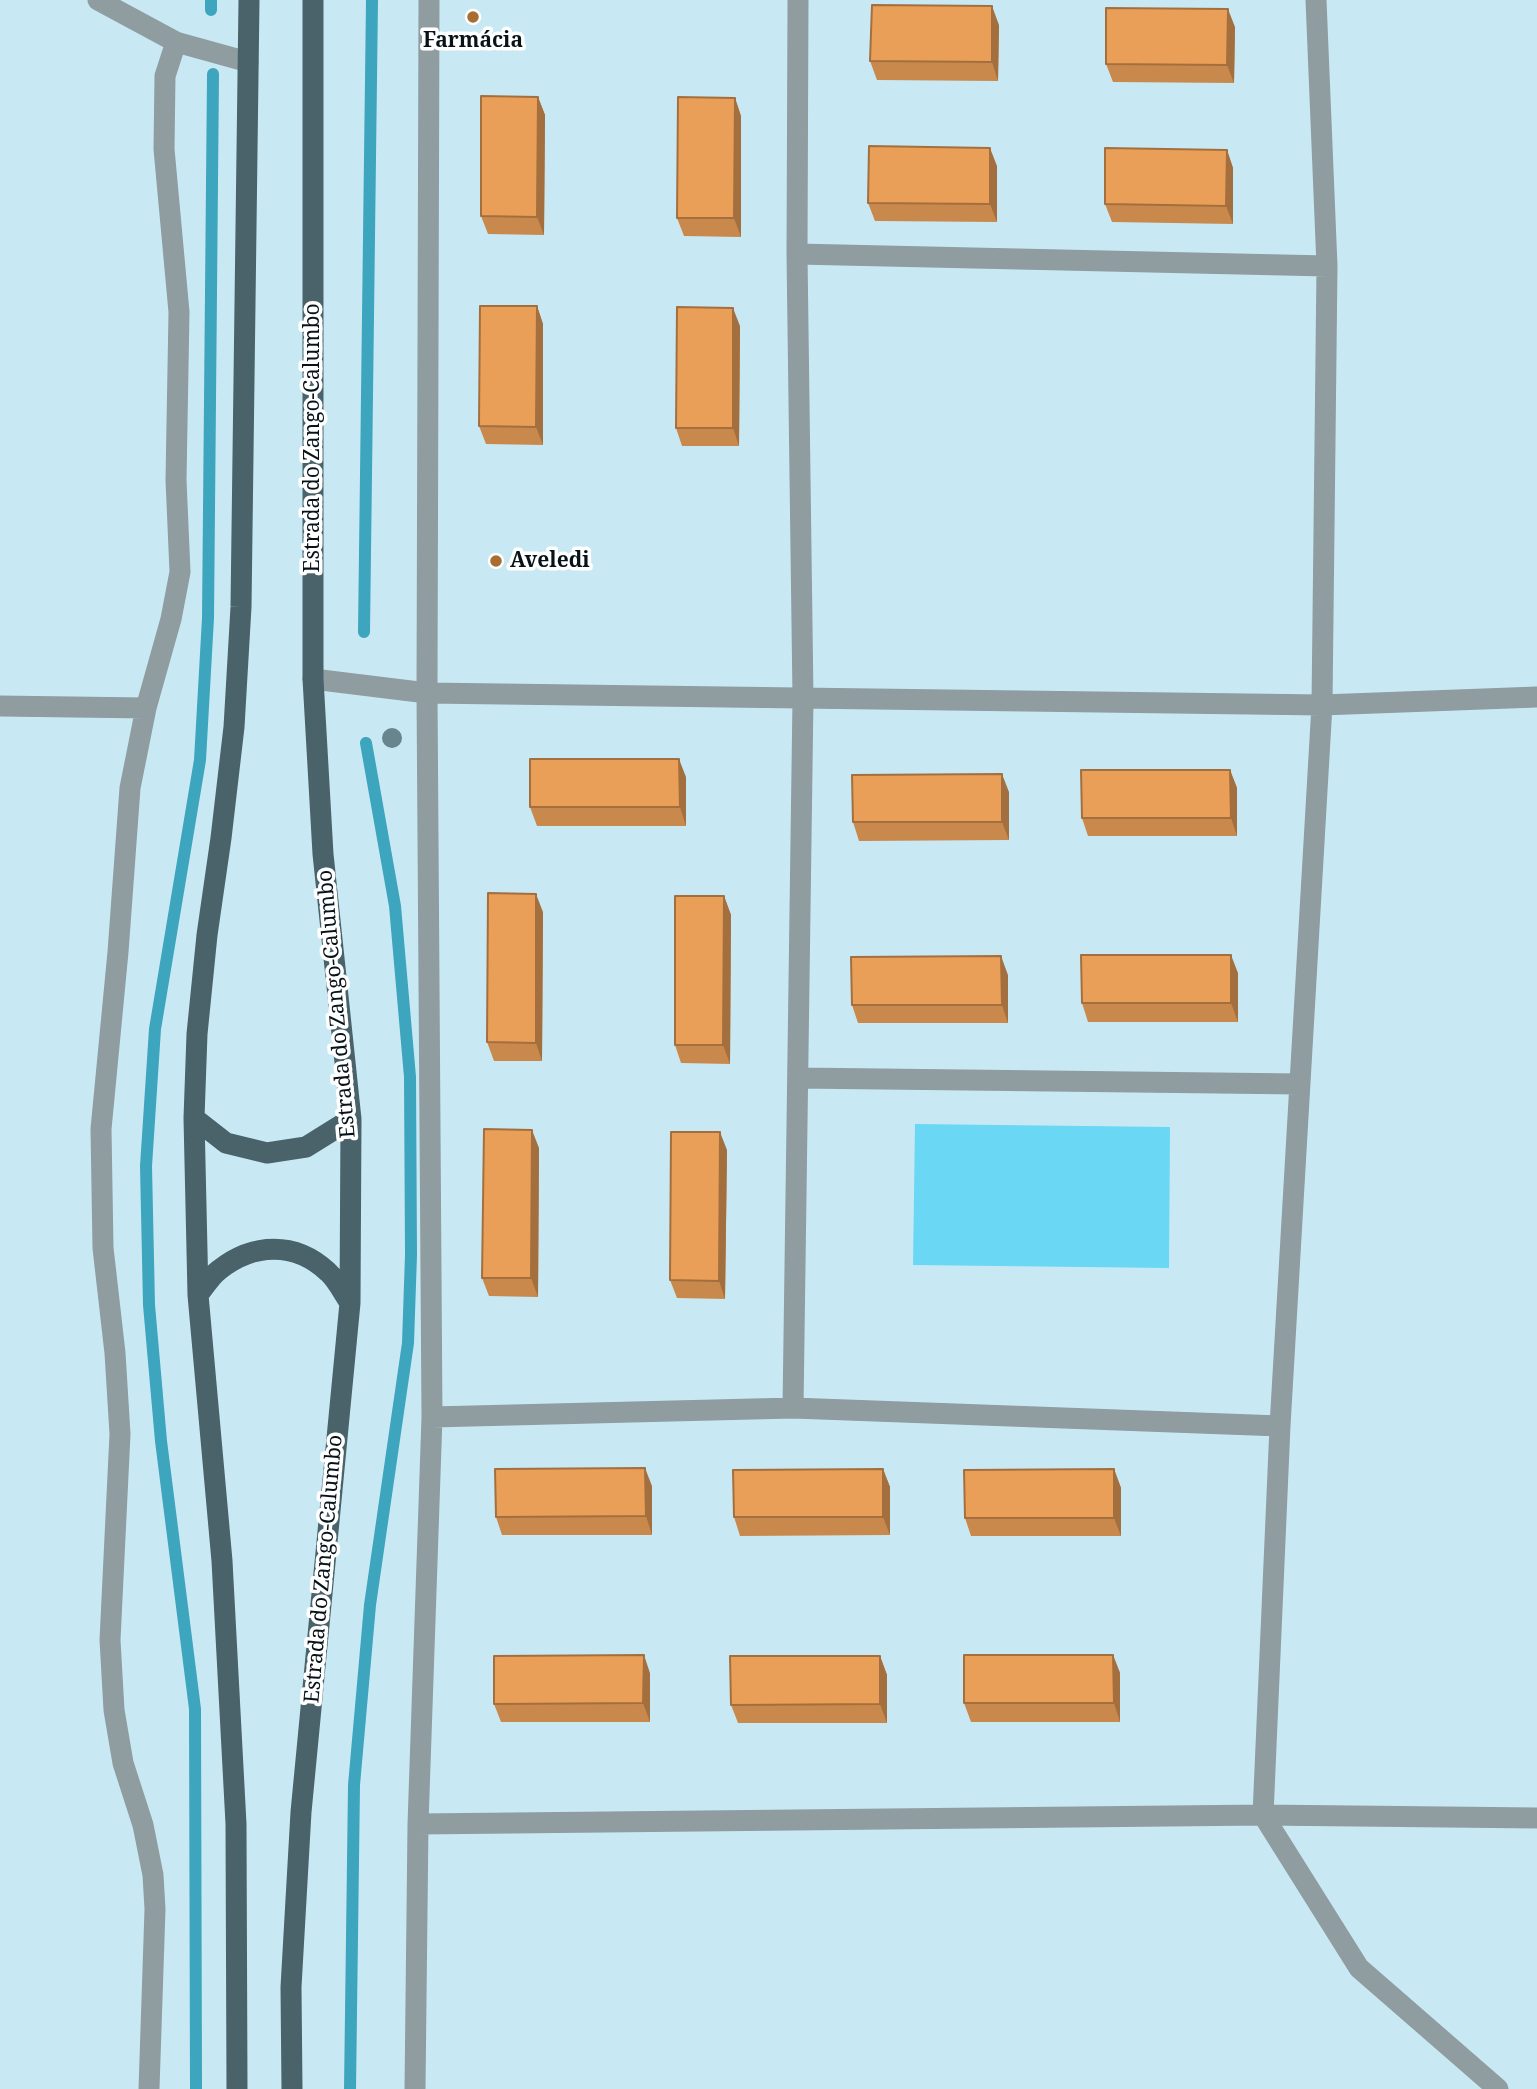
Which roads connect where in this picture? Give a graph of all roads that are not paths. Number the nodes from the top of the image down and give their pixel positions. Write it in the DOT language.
graph roads {
  1 [pos="98,0"];
  2 [pos="249,0"];
  3 [pos="313,0"];
  4 [pos="429,0"];
  5 [pos="798,0"];
  6 [pos="1316,0"];
  7 [pos="176,42"];
  8 [pos="248,62"];
  9 [pos="797,254"];
  10 [pos="1327,266"];
  11 [pos="313,679"];
  12 [pos="427,693"];
  13 [pos="1537,697"];
  14 [pos="803,698"];
  15 [pos="1322,705"];
  16 [pos="0,706"];
  17 [pos="146,708"];
  18 [pos="798,1078"];
  19 [pos="1300,1084"];
  20 [pos="194,1118"];
  21 [pos="351,1119"];
  22 [pos="198,1295"];
  23 [pos="350,1303"];
  24 [pos="793,1409"];
  25 [pos="432,1417"];
  26 [pos="1280,1426"];
  27 [pos="1263,1815"];
  28 [pos="1537,1818"];
  29 [pos="418,1824"];
  30 [pos="149,2089"];
  31 [pos="237,2089"];
  32 [pos="292,2089"];
  33 [pos="415,2089"];
  34 [pos="1498,2089"];
  1 -- 7 [label="street"];
  2 -- 8 [label="main road"];
  3 -- 11 [label="main road, Estrada do Zango-Calumbo"];
  4 -- 12 [label="street"];
  5 -- 9 [label="street"];
  6 -- 10 [label="street"];
  7 -- 8 [label="street"];
  7 -- 17 [label="street"];
  8 -- 20 [label="main road"];
  9 -- 10 [label="street"];
  9 -- 14 [label="street"];
  10 -- 15 [label="street"];
  11 -- 12 [label="street"];
  11 -- 21 [label="main road, Estrada do Zango-Calumbo"];
  12 -- 14 [label="street"];
  12 -- 25 [label="street"];
  13 -- 15 [label="street"];
  14 -- 15 [label="street"];
  14 -- 18 [label="street"];
  15 -- 19 [label="street"];
  16 -- 17 [label="street"];
  17 -- 30 [label="street"];
  18 -- 19 [label="street"];
  18 -- 24 [label="street"];
  19 -- 26 [label="street"];
  20 -- 21 [label="main road"];
  20 -- 22 [label="main road"];
  21 -- 23 [label="main road, Estrada do Zango-Calumbo"];
  22 -- 23 [label="main road"];
  22 -- 31 [label="main road"];
  23 -- 32 [label="main road, Estrada do Zango-Calumbo"];
  24 -- 25 [label="street"];
  24 -- 26 [label="street"];
  25 -- 29 [label="street"];
  26 -- 27 [label="street"];
  27 -- 28 [label="street"];
  27 -- 29 [label="street"];
  27 -- 34 [label="street"];
  29 -- 33 [label="street"];
}
